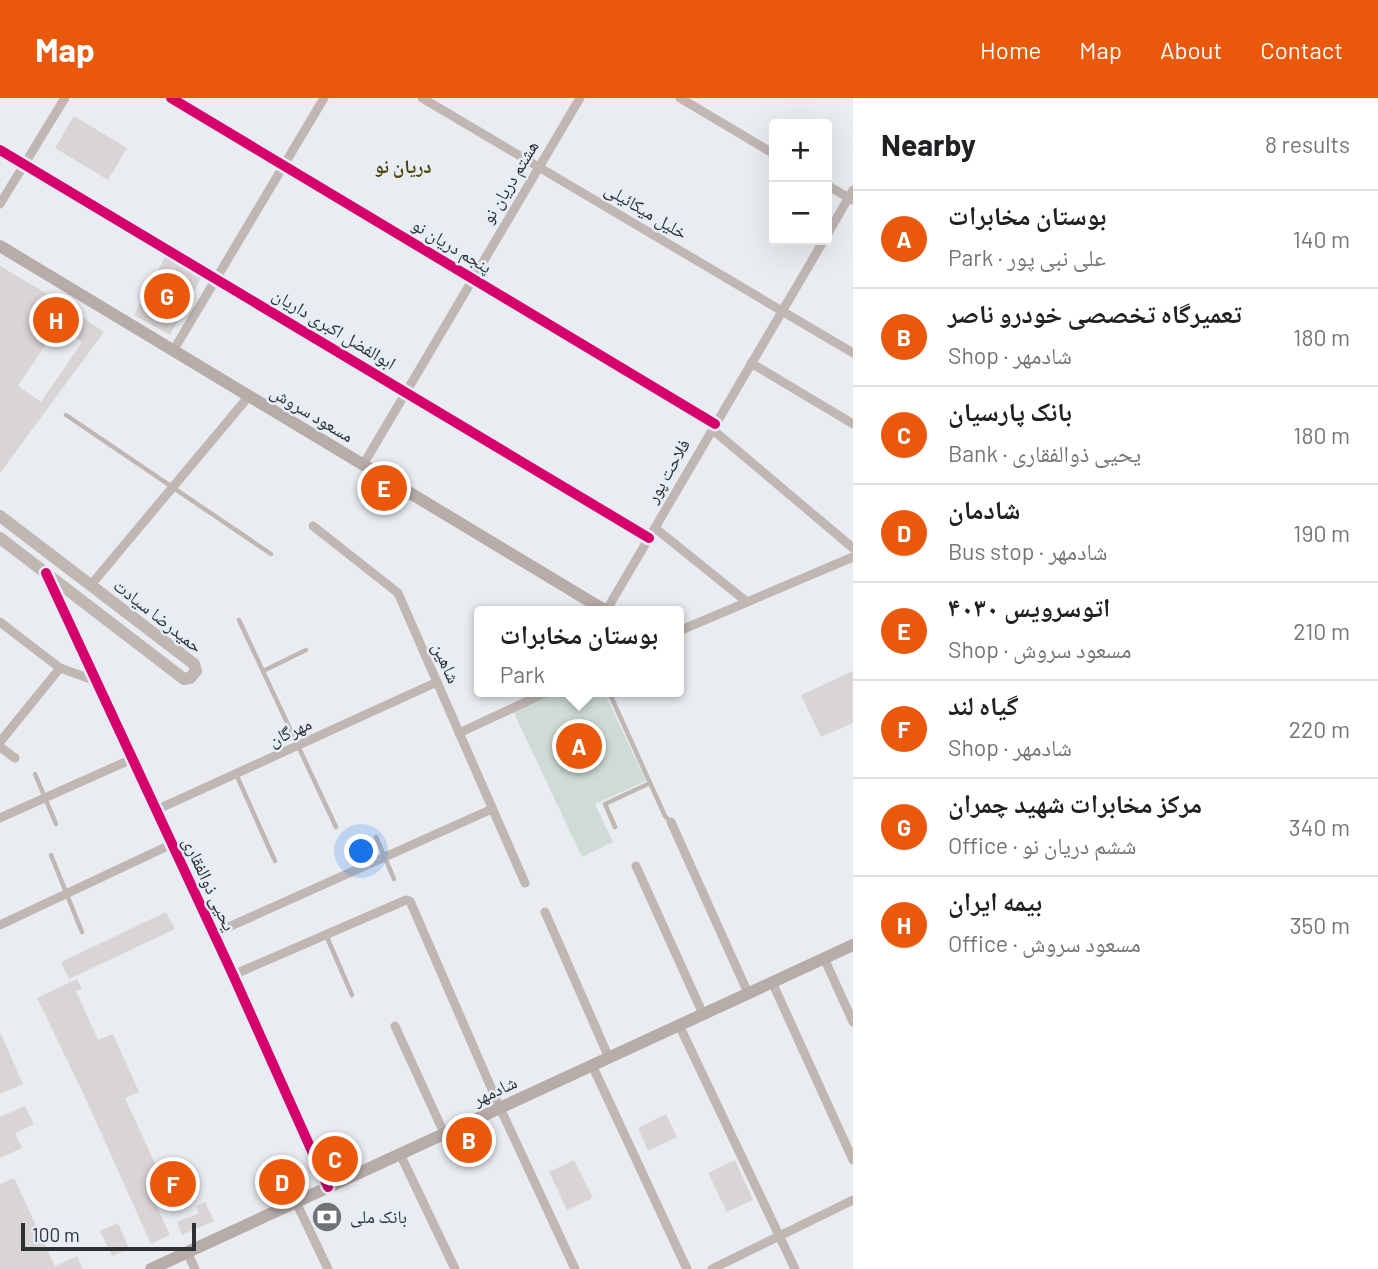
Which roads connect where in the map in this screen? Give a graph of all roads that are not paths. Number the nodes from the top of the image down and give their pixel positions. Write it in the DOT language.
graph roads {
  1 [pos="65,98"];
  2 [pos="171,98"];
  3 [pos="324,98"];
  4 [pos="422,98"];
  5 [pos="580,98"];
  6 [pos="680,98"];
  7 [pos="0,149"];
  8 [pos="769,151"];
  9 [pos="25,164"];
  10 [pos="283,165"];
  11 [pos="540,166"];
  12 [pos="832,187"];
  13 [pos="851,196"];
  14 [pos="0,204"];
  15 [pos="832,227"];
  16 [pos="821,245"];
  17 [pos="0,246"];
  18 [pos="217,279"];
  19 [pos="473,279"];
  20 [pos="782,312"];
  21 [pos="173,351"];
  22 [pos="853,353"];
  23 [pos="751,363"];
  24 [pos="406,392"];
  25 [pos="249,396"];
  26 [pos="66,415"];
  27 [pos="853,424"];
  28 [pos="714,427"];
  29 [pos="363,465"];
  30 [pos="173,486"];
  31 [pos="0,516"];
  32 [pos="313,526"];
  33 [pos="655,528"];
  34 [pos="0,538"];
  35 [pos="649,538"];
  36 [pos="853,548"];
  37 [pos="271,554"];
  38 [pos="853,557"];
  39 [pos="90,586"];
  40 [pos="60,592"];
  41 [pos="747,602"];
  42 [pos="598,606"];
  43 [pos="609,606"];
  44 [pos="239,620"];
  45 [pos="0,622"];
  46 [pos="684,629"];
  47 [pos="306,650"];
  48 [pos="60,668"];
  49 [pos="263,671"];
  50 [pos="96,681"];
  51 [pos="437,682"];
  52 [pos="536,697"];
  53 [pos="611,697"];
  54 [pos="459,733"];
  55 [pos="0,744"];
  56 [pos="298,745"];
  57 [pos="15,758"];
  58 [pos="132,760"];
  59 [pos="35,774"];
  60 [pos="236,774"];
  61 [pos="650,783"];
  62 [pos="45,798"];
  63 [pos="492,809"];
  64 [pos="156,810"];
  65 [pos="0,818"];
  66 [pos="668,819"];
  67 [pos="56,824"];
  68 [pos="336,827"];
  69 [pos="615,827"];
  70 [pos="376,837"];
  71 [pos="172,844"];
  72 [pos="51,855"];
  73 [pos="385,857"];
  74 [pos="275,861"];
  75 [pos="636,866"];
  76 [pos="394,879"];
  77 [pos="525,883"];
  78 [pos="67,894"];
  79 [pos="544,912"];
  80 [pos="0,925"];
  81 [pos="82,932"];
  82 [pos="213,933"];
  83 [pos="326,935"];
  84 [pos="853,945"];
  85 [pos="824,958"];
  86 [pos="233,975"];
  87 [pos="772,982"];
  88 [pos="748,993"];
  89 [pos="352,995"];
  90 [pos="703,1014"];
  91 [pos="853,1022"];
  92 [pos="679,1025"];
  93 [pos="395,1026"];
  94 [pos="609,1058"];
  95 [pos="592,1065"];
  96 [pos="500,1108"];
  97 [pos="444,1133"];
  98 [pos="400,1154"];
  99 [pos="853,1160"];
  100 [pos="328,1187"];
  101 [pos="853,1200"];
  102 [pos="296,1202"];
  103 [pos="779,1236"];
  104 [pos="187,1252"];
  105 [pos="151,1269"];
  106 [pos="195,1269"];
  107 [pos="328,1269"];
  108 [pos="455,1269"];
  109 [pos="575,1269"];
  110 [pos="687,1269"];
  111 [pos="712,1269"];
  112 [pos="794,1269"];
  1 -- 9 [label="street"];
  2 -- 10 [label="street, پنجم دریان‌ نو"];
  3 -- 10 [label="street"];
  4 -- 11 [label="street, خلیل میکائیلی"];
  5 -- 11 [label="street, هشتم دریان‌ نو"];
  6 -- 8 [label="street"];
  7 -- 9 [label="street, ابوالفضل اکبری داریان"];
  9 -- 14 [label="street"];
  9 -- 18 [label="street, ابوالفضل اکبری داریان"];
  10 -- 18 [label="street"];
  10 -- 19 [label="street, پنجم دریان‌ نو"];
  11 -- 19 [label="street, هشتم دریان‌ نو"];
  11 -- 20 [label="street, خلیل میکائیلی"];
  12 -- 13 [label="street"];
  13 -- 15 [label="street"];
  16 -- 20 [label="street, فلاحت پور"];
  17 -- 21 [label="main road, مسعود سروش"];
  18 -- 21 [label="street"];
  18 -- 24 [label="street, ابوالفضل اکبری داریان"];
  19 -- 24 [label="street, هشتم دریان‌ نو"];
  19 -- 28 [label="street, پنجم دریان‌ نو"];
  20 -- 22 [label="street, خلیل میکائیلی"];
  20 -- 23 [label="street, فلاحت پور"];
  21 -- 25 [label="main road, مسعود سروش"];
  23 -- 27 [label="street"];
  23 -- 28 [label="street, فلاحت پور"];
  24 -- 29 [label="street, هشتم دریان‌ نو"];
  24 -- 35 [label="street, ابوالفضل اکبری داریان"];
  25 -- 29 [label="main road, مسعود سروش"];
  25 -- 30 [label="street"];
  26 -- 30 [label="lane"];
  28 -- 33 [label="street, فلاحت پور"];
  28 -- 36 [label="street, پنجم دریان‌ نو"];
  29 -- 42 [label="main road, مسعود سروش"];
  30 -- 37 [label="lane"];
  30 -- 39 [label="street"];
  31 -- 39 [label="street, حمیدرضا سیادت"];
  32 -- 51 [label="street, شاهین"];
  33 -- 35 [label="street, فلاحت پور"];
  33 -- 41 [label="street"];
  34 -- 40 [label="street, یحیی ذوالفقاری"];
  35 -- 43 [label="street, فلاحت پور"];
  38 -- 41 [label="street"];
  39 -- 40 [label="street, حمیدرضا سیادت"];
  40 -- 50 [label="street, یحیی ذوالفقاری"];
  41 -- 46 [label="street"];
  44 -- 49 [label="lane"];
  45 -- 48 [label="street"];
  47 -- 49 [label="lane"];
  48 -- 50 [label="street"];
  48 -- 55 [label="street"];
  49 -- 56 [label="lane"];
  50 -- 58 [label="street, یحیی ذوالفقاری"];
  51 -- 54 [label="street, شاهین"];
  51 -- 56 [label="street, مهرگان"];
  52 -- 54 [label="street"];
  53 -- 61 [label="lane"];
  54 -- 63 [label="street, شاهین"];
  55 -- 57 [label="street"];
  56 -- 60 [label="street, مهرگان"];
  56 -- 68 [label="lane"];
  58 -- 62 [label="street"];
  58 -- 64 [label="street, یحیی ذوالفقاری"];
  59 -- 62 [label="lane"];
  60 -- 64 [label="street, مهرگان"];
  60 -- 74 [label="lane"];
  61 -- 66 [label="lane"];
  61 -- 69 [label="lane"];
  62 -- 65 [label="street"];
  62 -- 67 [label="lane"];
  63 -- 73 [label="street"];
  63 -- 77 [label="street, شاهین"];
  64 -- 71 [label="street, یحیی ذوالفقاری"];
  66 -- 88 [label="street"];
  70 -- 73 [label="lane"];
  71 -- 78 [label="street"];
  71 -- 82 [label="street, یحیی ذوالفقاری"];
  72 -- 78 [label="lane"];
  73 -- 76 [label="lane"];
  73 -- 82 [label="street"];
  75 -- 90 [label="street"];
  78 -- 80 [label="street"];
  78 -- 81 [label="lane"];
  79 -- 94 [label="street"];
  82 -- 86 [label="street, یحیی ذوالفقاری"];
  83 -- 86 [label="street"];
  83 -- 89 [label="lane"];
  83 -- 96 [label="street"];
  84 -- 85 [label="main road, شادمهر"];
  85 -- 87 [label="main road, شادمهر"];
  85 -- 91 [label="street"];
  86 -- 100 [label="street, یحیی ذوالفقاری"];
  87 -- 88 [label="main road, شادمهر"];
  87 -- 99 [label="street"];
  88 -- 90 [label="main road, شادمهر"];
  90 -- 92 [label="main road, شادمهر"];
  92 -- 94 [label="main road, شادمهر"];
  92 -- 103 [label="street"];
  93 -- 97 [label="street"];
  94 -- 95 [label="main road, شادمهر"];
  95 -- 96 [label="main road, شادمهر"];
  95 -- 110 [label="street"];
  96 -- 97 [label="main road, شادمهر"];
  96 -- 109 [label="street"];
  97 -- 98 [label="main road, شادمهر"];
  98 -- 100 [label="main road, شادمهر"];
  98 -- 108 [label="street"];
  100 -- 102 [label="main road, شادمهر"];
  101 -- 103 [label="street"];
  102 -- 104 [label="main road, شادمهر"];
  102 -- 107 [label="street"];
  103 -- 111 [label="street"];
  103 -- 112 [label="street"];
  104 -- 105 [label="main road, شادمهر"];
  104 -- 106 [label="street"];
}
